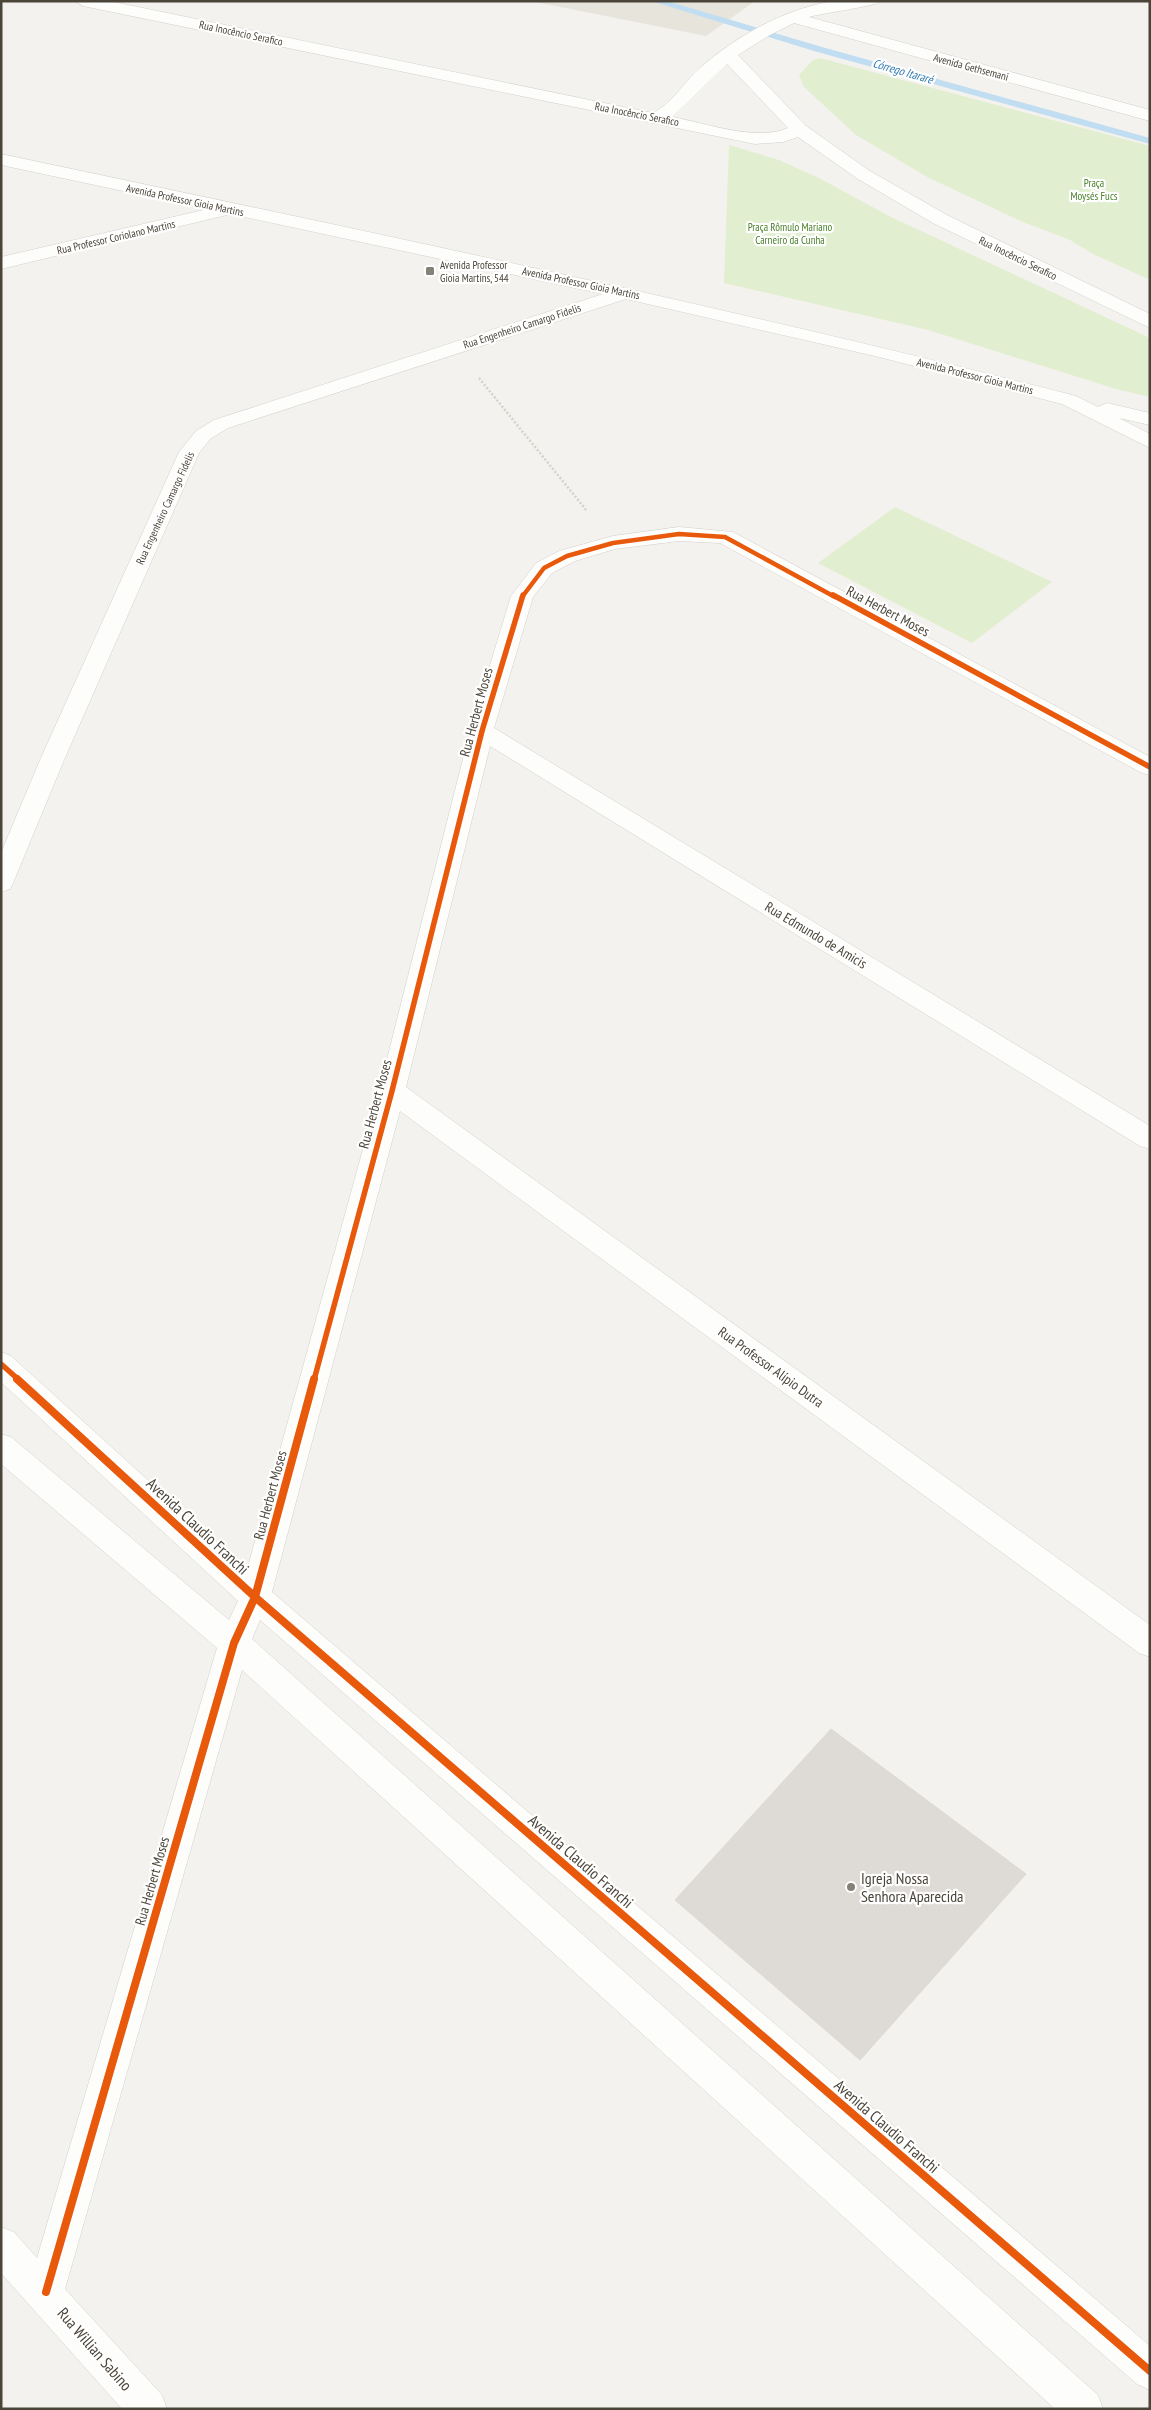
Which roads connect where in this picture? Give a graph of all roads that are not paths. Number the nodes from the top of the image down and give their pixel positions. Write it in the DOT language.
graph roads {
  1 [pos="82,1"];
  2 [pos="873,1"];
  3 [pos="793,18"];
  4 [pos="734,51"];
  5 [pos="705,74"];
  6 [pos="758,85"];
  7 [pos="1150,116"];
  8 [pos="656,118"];
  9 [pos="800,130"];
  10 [pos="1,159"];
  11 [pos="230,210"];
  12 [pos="1,263"];
  13 [pos="626,292"];
  14 [pos="1150,322"];
  15 [pos="1069,400"];
  16 [pos="1150,418"];
  17 [pos="1150,442"];
  18 [pos="482,732"];
  19 [pos="1150,767"];
  20 [pos="1,883"];
  21 [pos="392,1091"];
  22 [pos="1150,1139"];
  23 [pos="1,1364"];
  24 [pos="1,1446"];
  25 [pos="255,1597"];
  26 [pos="1150,1642"];
  27 [pos="234,1643"];
  28 [pos="1,2245"];
  29 [pos="46,2292"];
  30 [pos="1150,2371"];
  31 [pos="148,2409"];
  32 [pos="1084,2409"];
  1 -- 8 [label="street, Rua Inocêncio Serafico"];
  2 -- 3 [label="street"];
  3 -- 4 [label="street"];
  3 -- 7 [label="street, Avenida Gethsemani"];
  4 -- 5 [label="street"];
  4 -- 6 [label="street"];
  5 -- 6 [label="street"];
  5 -- 8 [label="street"];
  6 -- 9 [label="street"];
  8 -- 9 [label="street, Rua Inocêncio Serafico"];
  9 -- 14 [label="street, Rua Inocêncio Serafico"];
  10 -- 11 [label="street, Avenida Professor Gioia Martins"];
  11 -- 12 [label="street, Rua Professor Coriolano Martins"];
  11 -- 13 [label="street, Avenida Professor Gioia Martins"];
  13 -- 15 [label="street, Avenida Professor Gioia Martins"];
  13 -- 20 [label="street, Rua Engenheiro Camargo Fidelis"];
  15 -- 16 [label="street"];
  15 -- 17 [label="street, Avenida Professor Gioia Martins"];
  18 -- 19 [label="street, Rua Herbert Moses"];
  18 -- 21 [label="street, Rua Herbert Moses"];
  18 -- 22 [label="street, Rua Edmundo de Amicis"];
  21 -- 25 [label="street, Rua Herbert Moses"];
  21 -- 26 [label="street, Rua Professor Alípio Dutra"];
  23 -- 25 [label="street, Avenida Claudio Franchi"];
  24 -- 27 [label="street"];
  25 -- 27 [label="street, Rua Herbert Moses"];
  25 -- 30 [label="street, Avenida Claudio Franchi"];
  27 -- 29 [label="street, Rua Herbert Moses"];
  27 -- 32 [label="street"];
  28 -- 29 [label="street, Rua Willian Sabino"];
  29 -- 31 [label="street, Rua Willian Sabino"];
}
